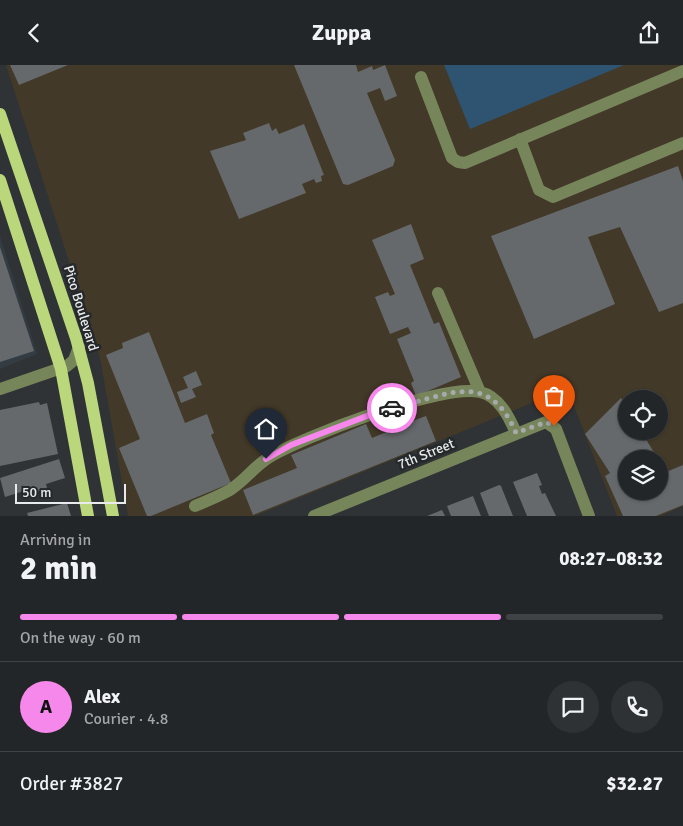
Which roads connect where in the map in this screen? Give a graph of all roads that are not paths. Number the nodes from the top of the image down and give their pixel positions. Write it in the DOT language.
graph roads {
  1 [pos="683,71"];
  2 [pos="421,77"];
  3 [pos="0,114"];
  4 [pos="520,139"];
  5 [pos="683,143"];
  6 [pos="0,180"];
  7 [pos="438,293"];
  8 [pos="79,347"];
  9 [pos="61,369"];
  10 [pos="0,389"];
  11 [pos="480,392"];
  12 [pos="516,433"];
  13 [pos="195,506"];
  14 [pos="88,516"];
  15 [pos="113,516"];
  16 [pos="314,516"];
  17 [pos="589,516"];
  1 -- 4 [label="street"];
  2 -- 4 [label="street"];
  3 -- 8 [label="main road, Pico Boulevard"];
  4 -- 5 [label="street"];
  6 -- 9 [label="main road"];
  7 -- 11 [label="street"];
  8 -- 9 [label="street"];
  8 -- 15 [label="main road, Pico Boulevard"];
  9 -- 10 [label="street"];
  9 -- 14 [label="main road"];
  11 -- 12 [label="street"];
  11 -- 13 [label="street"];
  12 -- 16 [label="street, 7th Street"];
  12 -- 17 [label="street, 7th Street"];
}
